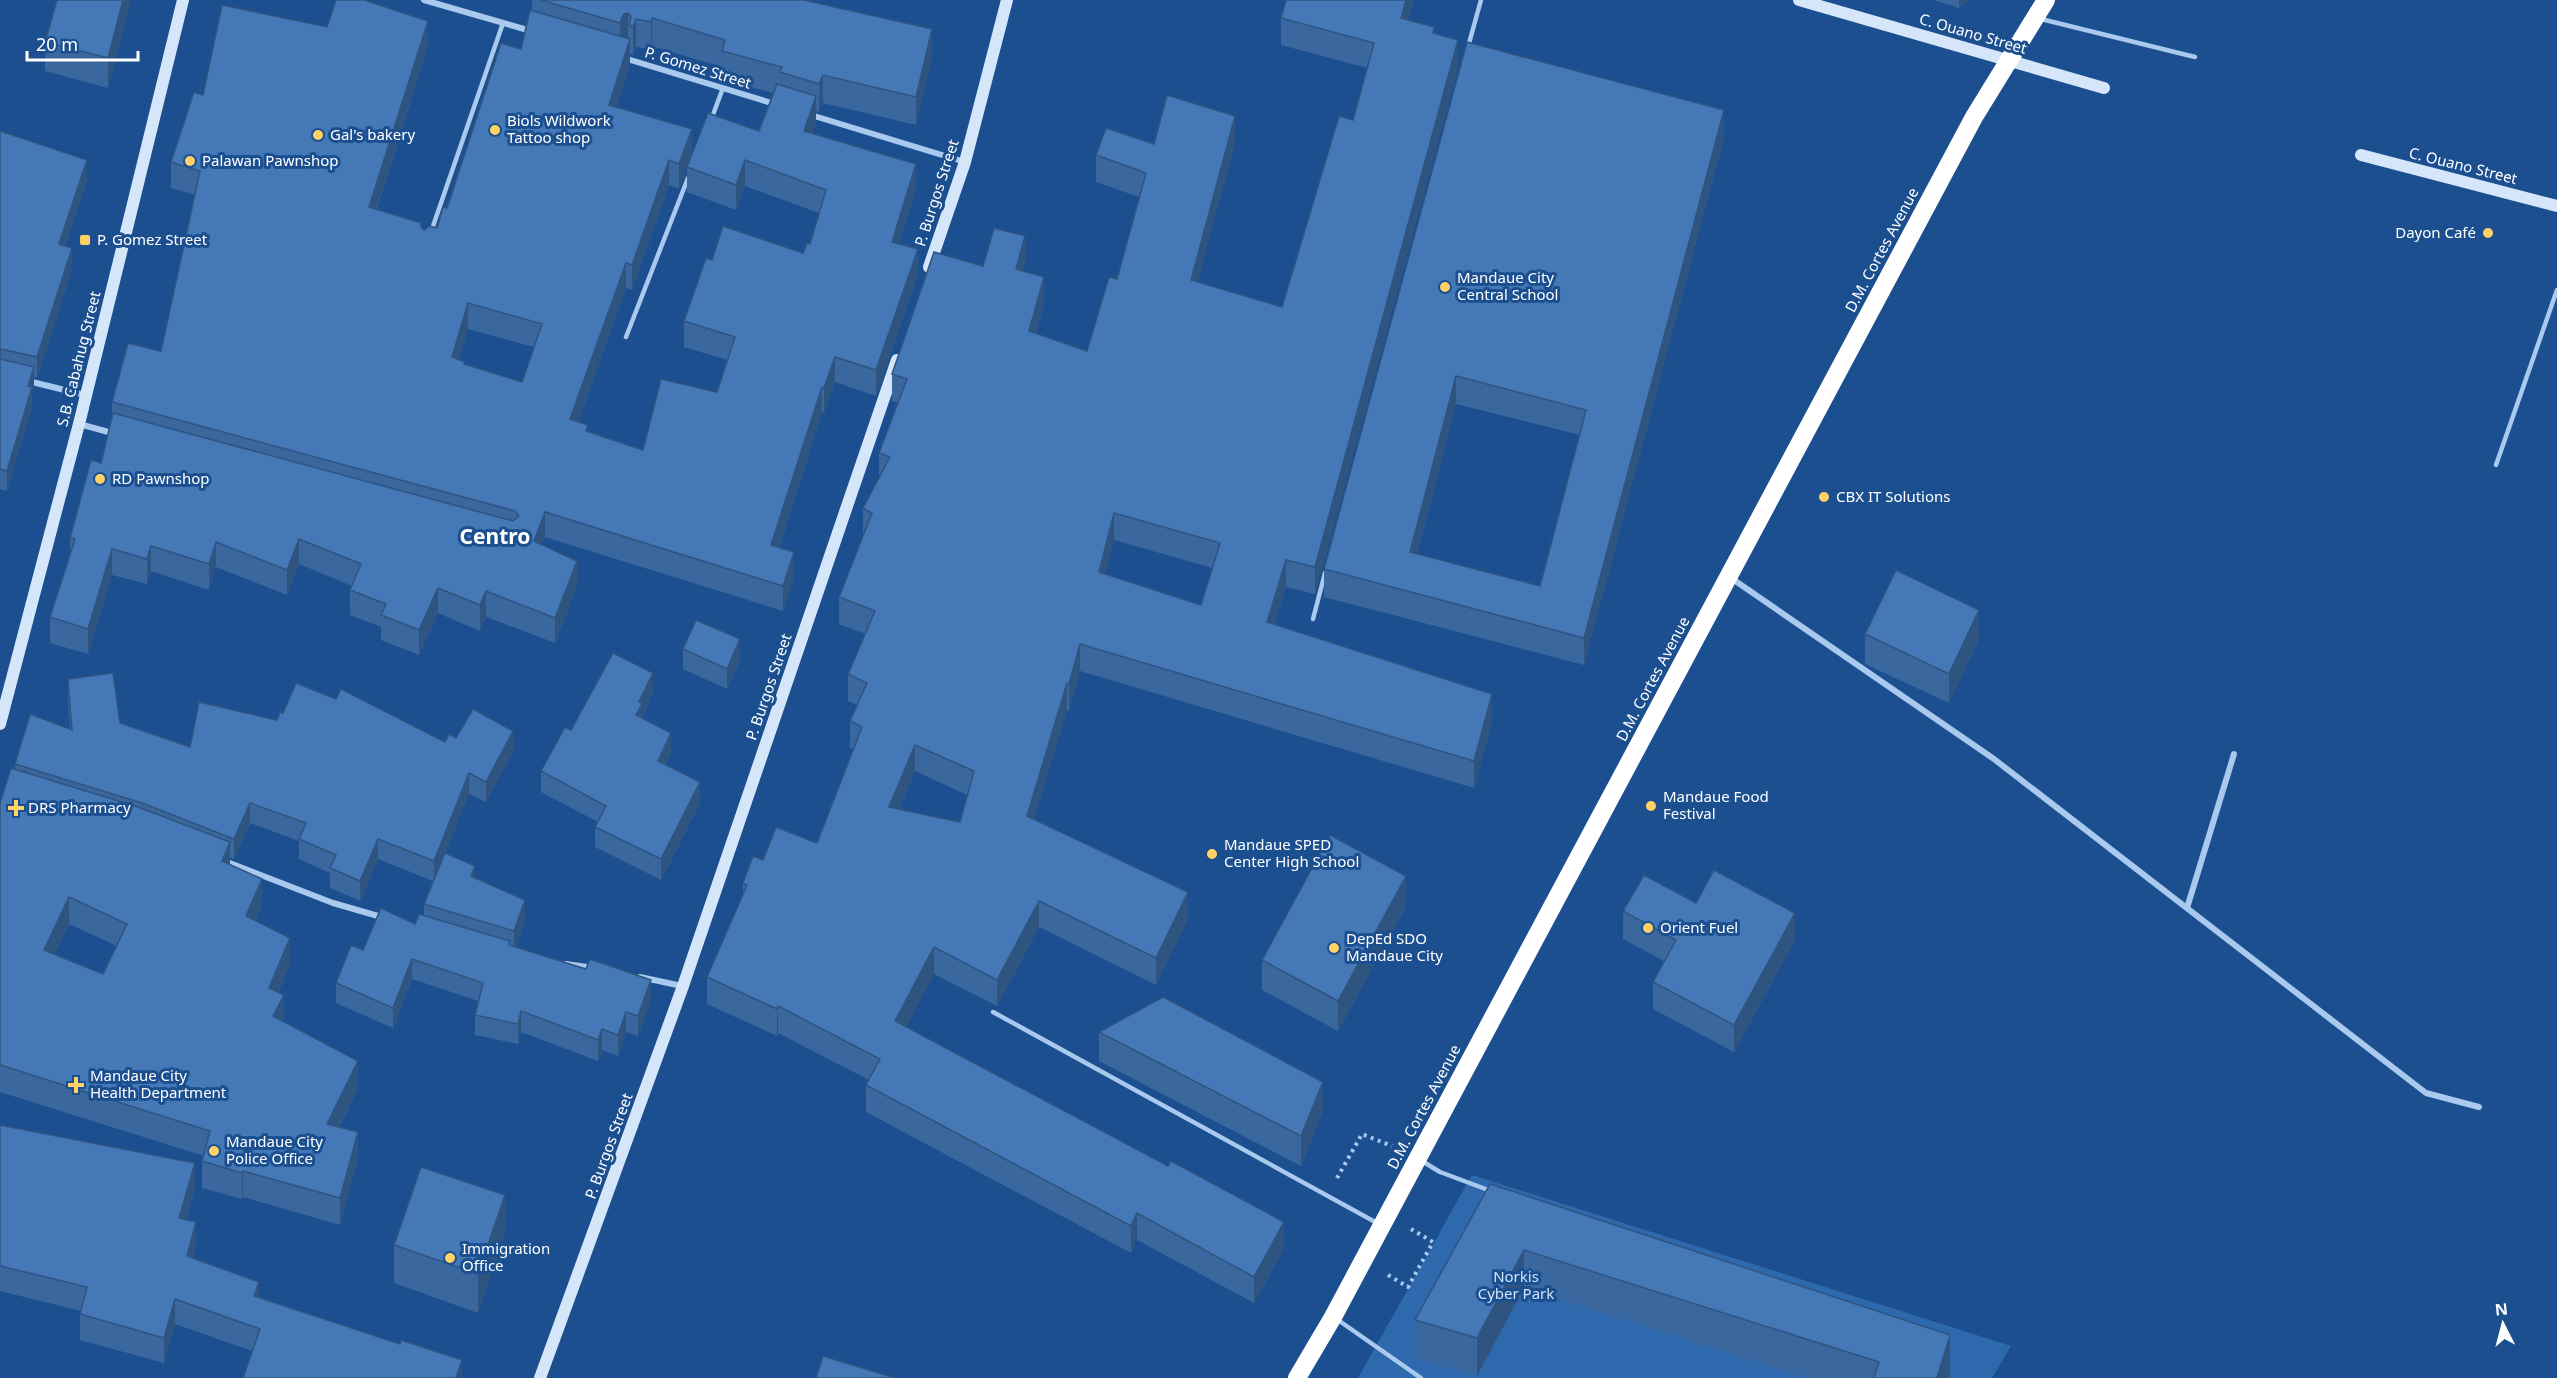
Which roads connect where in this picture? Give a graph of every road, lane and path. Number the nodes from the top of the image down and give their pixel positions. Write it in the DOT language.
graph roads {
  1 [pos="183,0"];
  2 [pos="424,0"];
  3 [pos="1007,0"];
  4 [pos="1481,0"];
  5 [pos="1799,0"];
  6 [pos="2046,0"];
  7 [pos="2035,18"];
  8 [pos="503,23"];
  9 [pos="537,33"];
  10 [pos="1467,50"];
  11 [pos="612,54"];
  12 [pos="2195,57"];
  13 [pos="2010,59"];
  14 [pos="723,88"];
  15 [pos="2104,88"];
  16 [pos="789,108"];
  17 [pos="800,112"];
  18 [pos="706,132"];
  19 [pos="2361,155"];
  20 [pos="965,162"];
  21 [pos="690,175"];
  22 [pos="2557,206"];
  23 [pos="428,240"];
  24 [pos="923,284"];
  25 [pos="2557,290"];
  26 [pos="626,337"];
  27 [pos="900,352"];
  28 [pos="21,379"];
  29 [pos="86,395"];
  30 [pos="79,424"];
  31 [pos="125,436"];
  32 [pos="2496,465"];
  33 [pos="1328,562"];
  34 [pos="1728,576"];
  35 [pos="1312,619"];
  36 [pos="0,724"];
  37 [pos="2234,754"];
  38 [pos="215,857"];
  39 [pos="2187,908"];
  40 [pos="389,920"];
  41 [pos="560,963"];
  42 [pos="606,970"];
  43 [pos="628,975"];
  44 [pos="683,986"];
  45 [pos="993,1012"];
  46 [pos="2479,1107"];
  47 [pos="1362,1134"];
  48 [pos="1417,1157"];
  49 [pos="1333,1185"];
  50 [pos="1496,1193"];
  51 [pos="1382,1226"];
  52 [pos="1433,1242"];
  53 [pos="1408,1287"];
  54 [pos="1333,1317"];
  55 [pos="540,1378"];
  56 [pos="1297,1378"];
  57 [pos="1421,1378"];
  1 -- 29 [label="street, S.B. Cabahug Street"];
  2 -- 8 [label="street"];
  3 -- 20 [label="street, P. Burgos Street"];
  4 -- 10 [label="lane"];
  5 -- 13 [label="street, C. Ouano Street"];
  6 -- 7 [label="highway, D.M. Cortes Avenue"];
  7 -- 12 [label="lane"];
  7 -- 13 [label="highway, D.M. Cortes Avenue"];
  8 -- 9 [label="street"];
  8 -- 23 [label="lane"];
  11 -- 14 [label="street, P. Gomez Street"];
  13 -- 15 [label="street, C. Ouano Street"];
  13 -- 34 [label="highway, D.M. Cortes Avenue"];
  14 -- 16 [label="street, P. Gomez Street"];
  14 -- 18 [label="lane"];
  17 -- 20 [label="street"];
  19 -- 22 [label="street, C. Ouano Street"];
  20 -- 24 [label="street, P. Burgos Street"];
  21 -- 26 [label="lane"];
  25 -- 32 [label="lane"];
  27 -- 44 [label="street, P. Burgos Street"];
  28 -- 29 [label="street"];
  29 -- 30 [label="street, S.B. Cabahug Street"];
  30 -- 31 [label="street"];
  30 -- 36 [label="street, S.B. Cabahug Street"];
  33 -- 35 [label="lane"];
  34 -- 39 [label="street"];
  34 -- 48 [label="highway, D.M. Cortes Avenue"];
  37 -- 39 [label="street"];
  38 -- 40 [label="street"];
  39 -- 46 [label="street"];
  41 -- 42 [label="street"];
  43 -- 44 [label="street"];
  44 -- 55 [label="street, P. Burgos Street"];
  45 -- 51 [label="lane"];
  47 -- 49 [label="path"];
  48 -- 50 [label="lane"];
  48 -- 51 [label="highway, D.M. Cortes Avenue"];
  51 -- 54 [label="highway, D.M. Cortes Avenue"];
  52 -- 53 [label="path"];
  54 -- 56 [label="highway, D.M. Cortes Avenue"];
  54 -- 57 [label="lane"];
}
